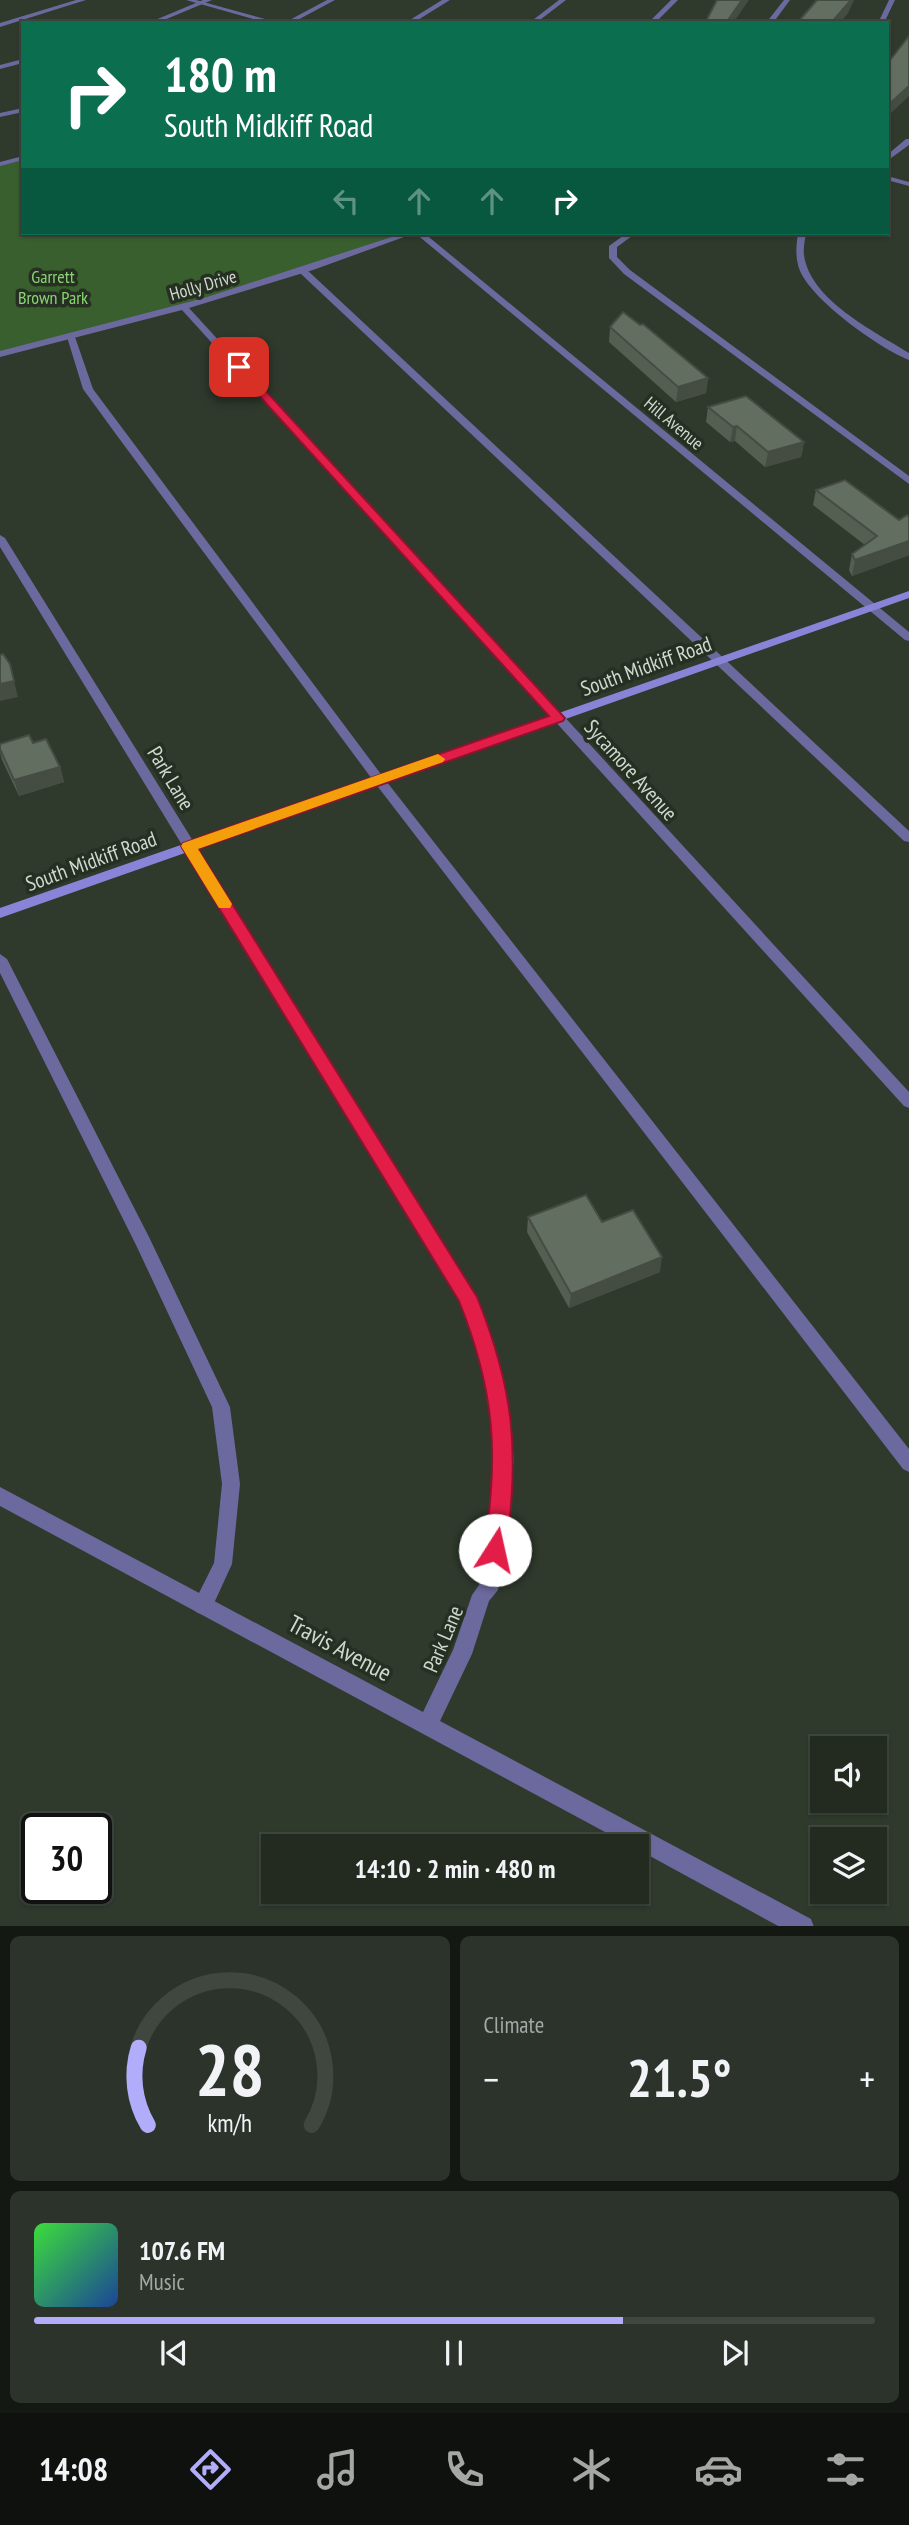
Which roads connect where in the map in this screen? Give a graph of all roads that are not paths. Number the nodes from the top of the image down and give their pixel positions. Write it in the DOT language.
graph roads {
  1 [pos="83,0"];
  2 [pos="189,0"];
  3 [pos="332,0"];
  4 [pos="447,0"];
  5 [pos="563,0"];
  6 [pos="675,0"];
  7 [pos="787,0"];
  8 [pos="892,0"];
  9 [pos="205,2"];
  10 [pos="155,21"];
  11 [pos="270,21"];
  12 [pos="291,21"];
  13 [pos="411,21"];
  14 [pos="535,21"];
  15 [pos="653,21"];
  16 [pos="771,21"];
  17 [pos="882,21"];
  18 [pos="0,25"];
  19 [pos="21,62"];
  20 [pos="0,67"];
  21 [pos="21,110"];
  22 [pos="0,115"];
  23 [pos="909,141"];
  24 [pos="889,157"];
  25 [pos="21,159"];
  26 [pos="0,164"];
  27 [pos="889,179"];
  28 [pos="909,184"];
  29 [pos="405,235"];
  30 [pos="421,235"];
  31 [pos="629,235"];
  32 [pos="801,235"];
  33 [pos="303,271"];
  34 [pos="184,307"];
  35 [pos="71,337"];
  36 [pos="0,354"];
  37 [pos="909,356"];
  38 [pos="909,481"];
  39 [pos="0,538"];
  40 [pos="909,594"];
  41 [pos="872,607"];
  42 [pos="909,638"];
  43 [pos="720,661"];
  44 [pos="558,718"];
  45 [pos="379,779"];
  46 [pos="909,838"];
  47 [pos="189,846"];
  48 [pos="0,913"];
  49 [pos="0,959"];
  50 [pos="909,1102"];
  51 [pos="909,1463"];
  52 [pos="0,1496"];
  53 [pos="203,1605"];
  54 [pos="428,1724"];
  55 [pos="801,1926"];
  1 -- 18 [label="street"];
  2 -- 9 [label="street"];
  3 -- 12 [label="street"];
  4 -- 13 [label="street"];
  5 -- 14 [label="street"];
  6 -- 15 [label="street"];
  7 -- 16 [label="street"];
  8 -- 17 [label="street"];
  9 -- 10 [label="street"];
  9 -- 11 [label="street"];
  19 -- 20 [label="street"];
  21 -- 22 [label="street"];
  23 -- 24 [label="street"];
  25 -- 26 [label="street"];
  27 -- 28 [label="street"];
  29 -- 33 [label="street, Holly Drive"];
  30 -- 41 [label="street, Hill Avenue"];
  31 -- 38 [label="street"];
  32 -- 37 [label="street"];
  33 -- 34 [label="street, Holly Drive"];
  33 -- 43 [label="street"];
  34 -- 35 [label="street, Holly Drive"];
  34 -- 44 [label="street, Sycamore Avenue"];
  35 -- 36 [label="street, Holly Drive"];
  35 -- 45 [label="street"];
  39 -- 47 [label="street, Park Lane"];
  40 -- 41 [label="main road, South Midkiff Road"];
  41 -- 42 [label="street, Hill Avenue"];
  41 -- 43 [label="main road, South Midkiff Road"];
  43 -- 44 [label="main road, South Midkiff Road"];
  43 -- 46 [label="street"];
  44 -- 45 [label="main road, South Midkiff Road"];
  44 -- 50 [label="street, Sycamore Avenue"];
  45 -- 47 [label="main road, South Midkiff Road"];
  45 -- 51 [label="street"];
  47 -- 48 [label="main road, South Midkiff Road"];
  47 -- 54 [label="street, Park Lane"];
  49 -- 53 [label="street"];
  52 -- 53 [label="street, Travis Avenue"];
  53 -- 54 [label="street, Travis Avenue"];
  54 -- 55 [label="street, Travis Avenue"];
}
